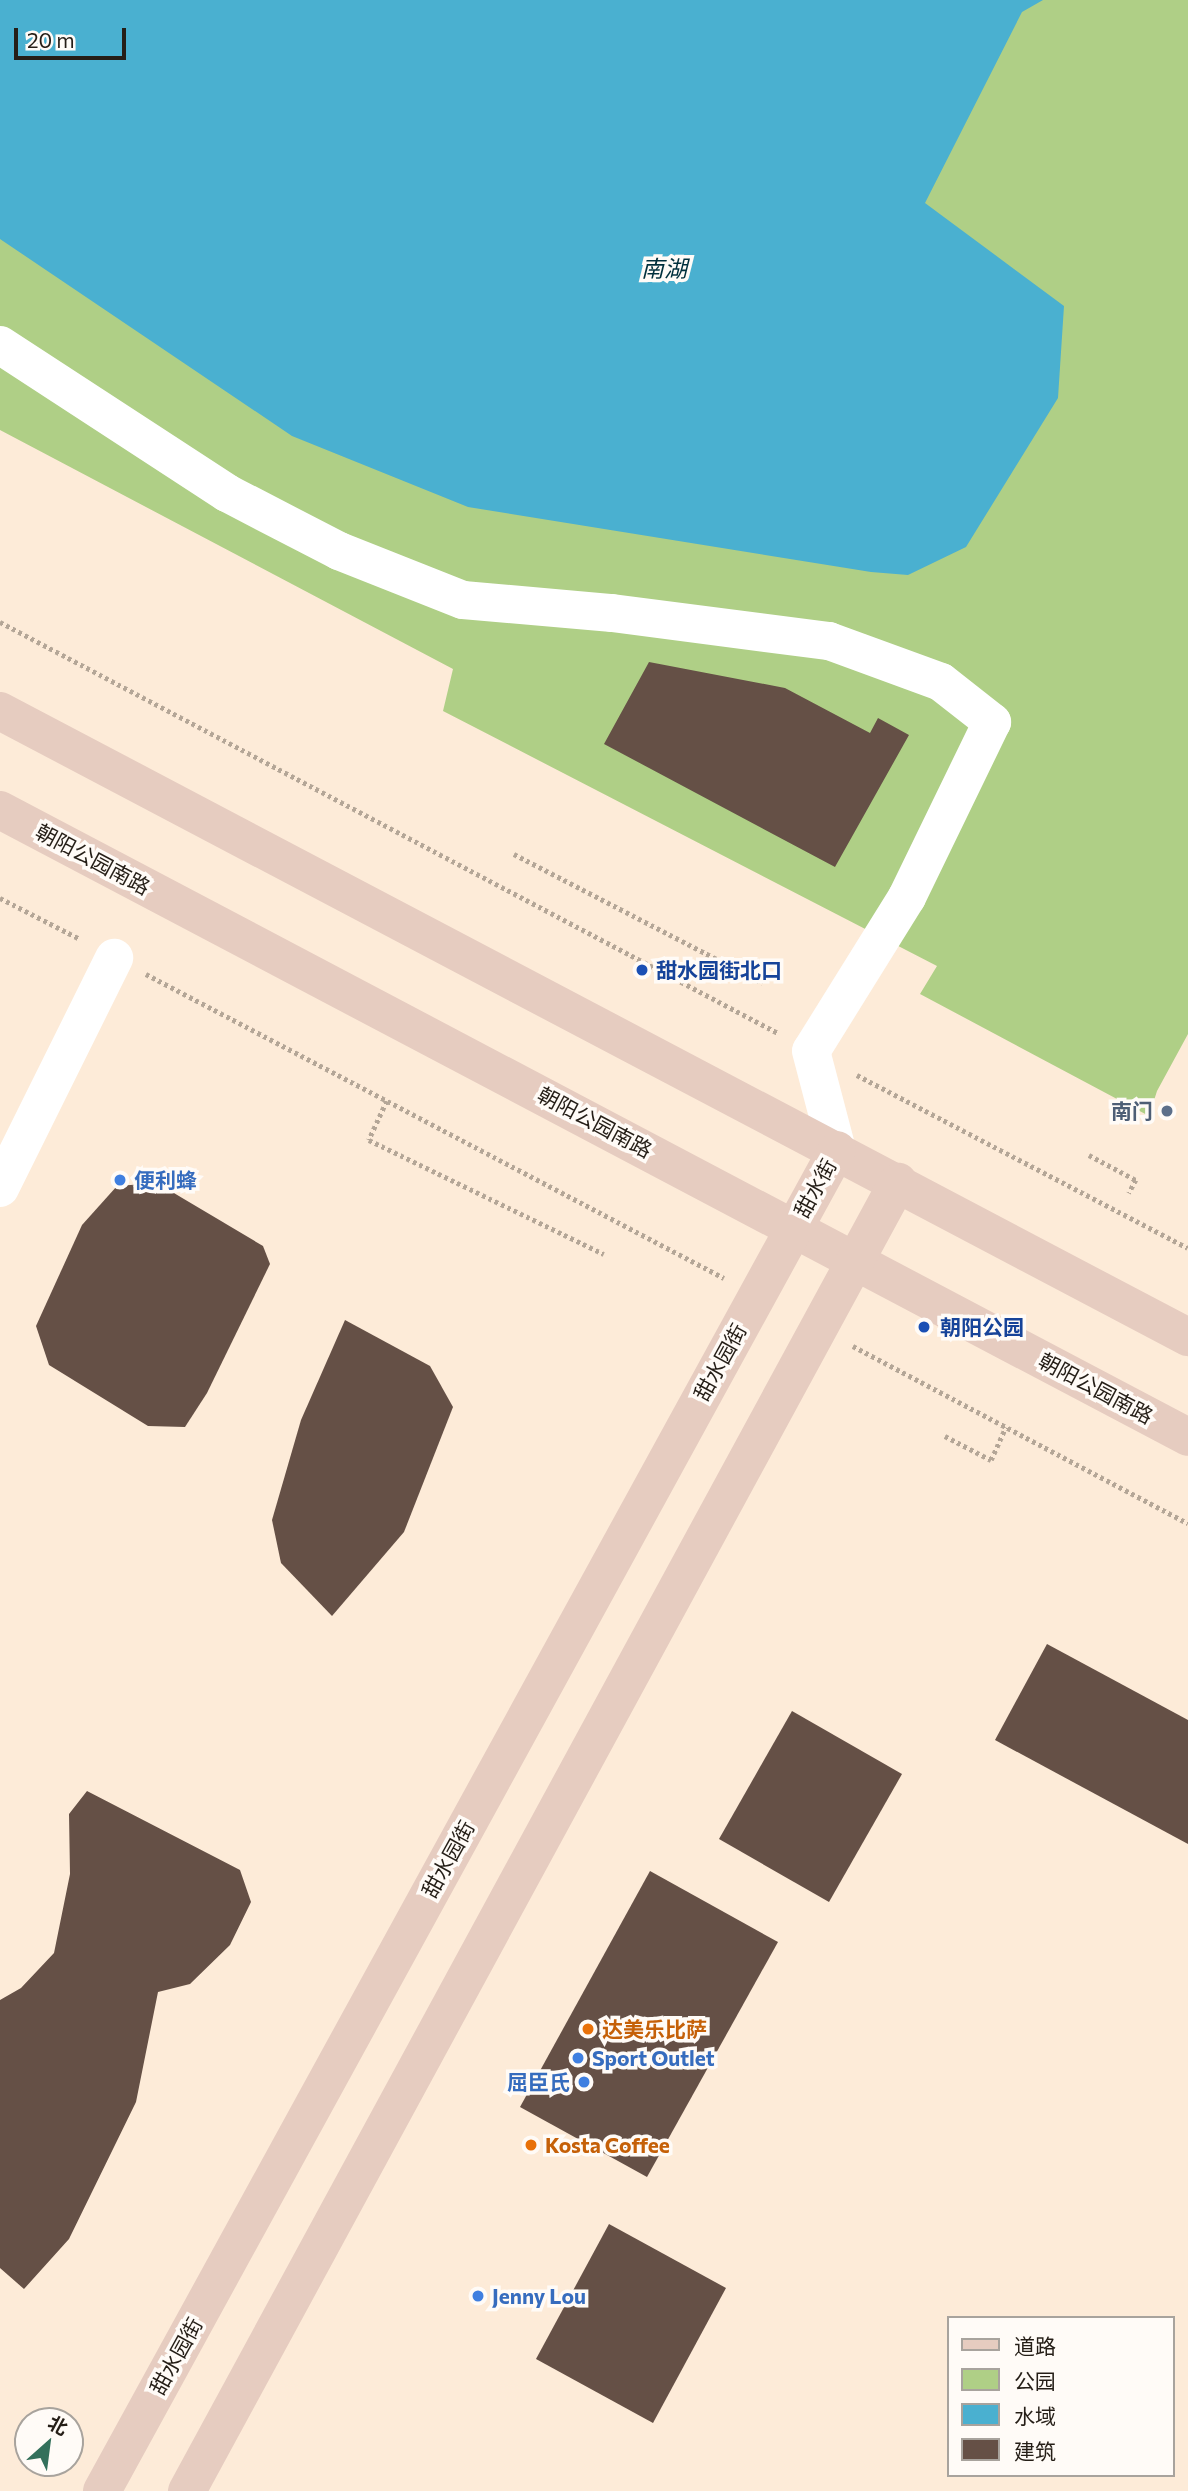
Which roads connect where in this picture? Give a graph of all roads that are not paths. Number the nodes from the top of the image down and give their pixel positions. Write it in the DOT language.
graph roads {
  1 [pos="0,345"];
  2 [pos="0,711"];
  3 [pos="0,810"];
  4 [pos="114,958"];
  5 [pos="837,1150"];
  6 [pos="898,1182"];
  7 [pos="0,1188"];
  8 [pos="794,1227"];
  9 [pos="856,1260"];
  10 [pos="1188,1337"];
  11 [pos="1188,1437"];
  12 [pos="102,2491"];
  13 [pos="187,2491"];
  1 -- 5 [label="lane"];
  2 -- 5 [label="main road"];
  3 -- 8 [label="main road, 朝阳公园南路"];
  4 -- 7 [label="lane"];
  5 -- 6 [label="main road"];
  5 -- 8 [label="main road, 甜水街"];
  6 -- 9 [label="main road"];
  6 -- 10 [label="main road"];
  8 -- 9 [label="main road, 朝阳公园南路"];
  8 -- 12 [label="main road, 甜水园街"];
  9 -- 11 [label="main road, 朝阳公园南路"];
  9 -- 13 [label="main road"];
}
